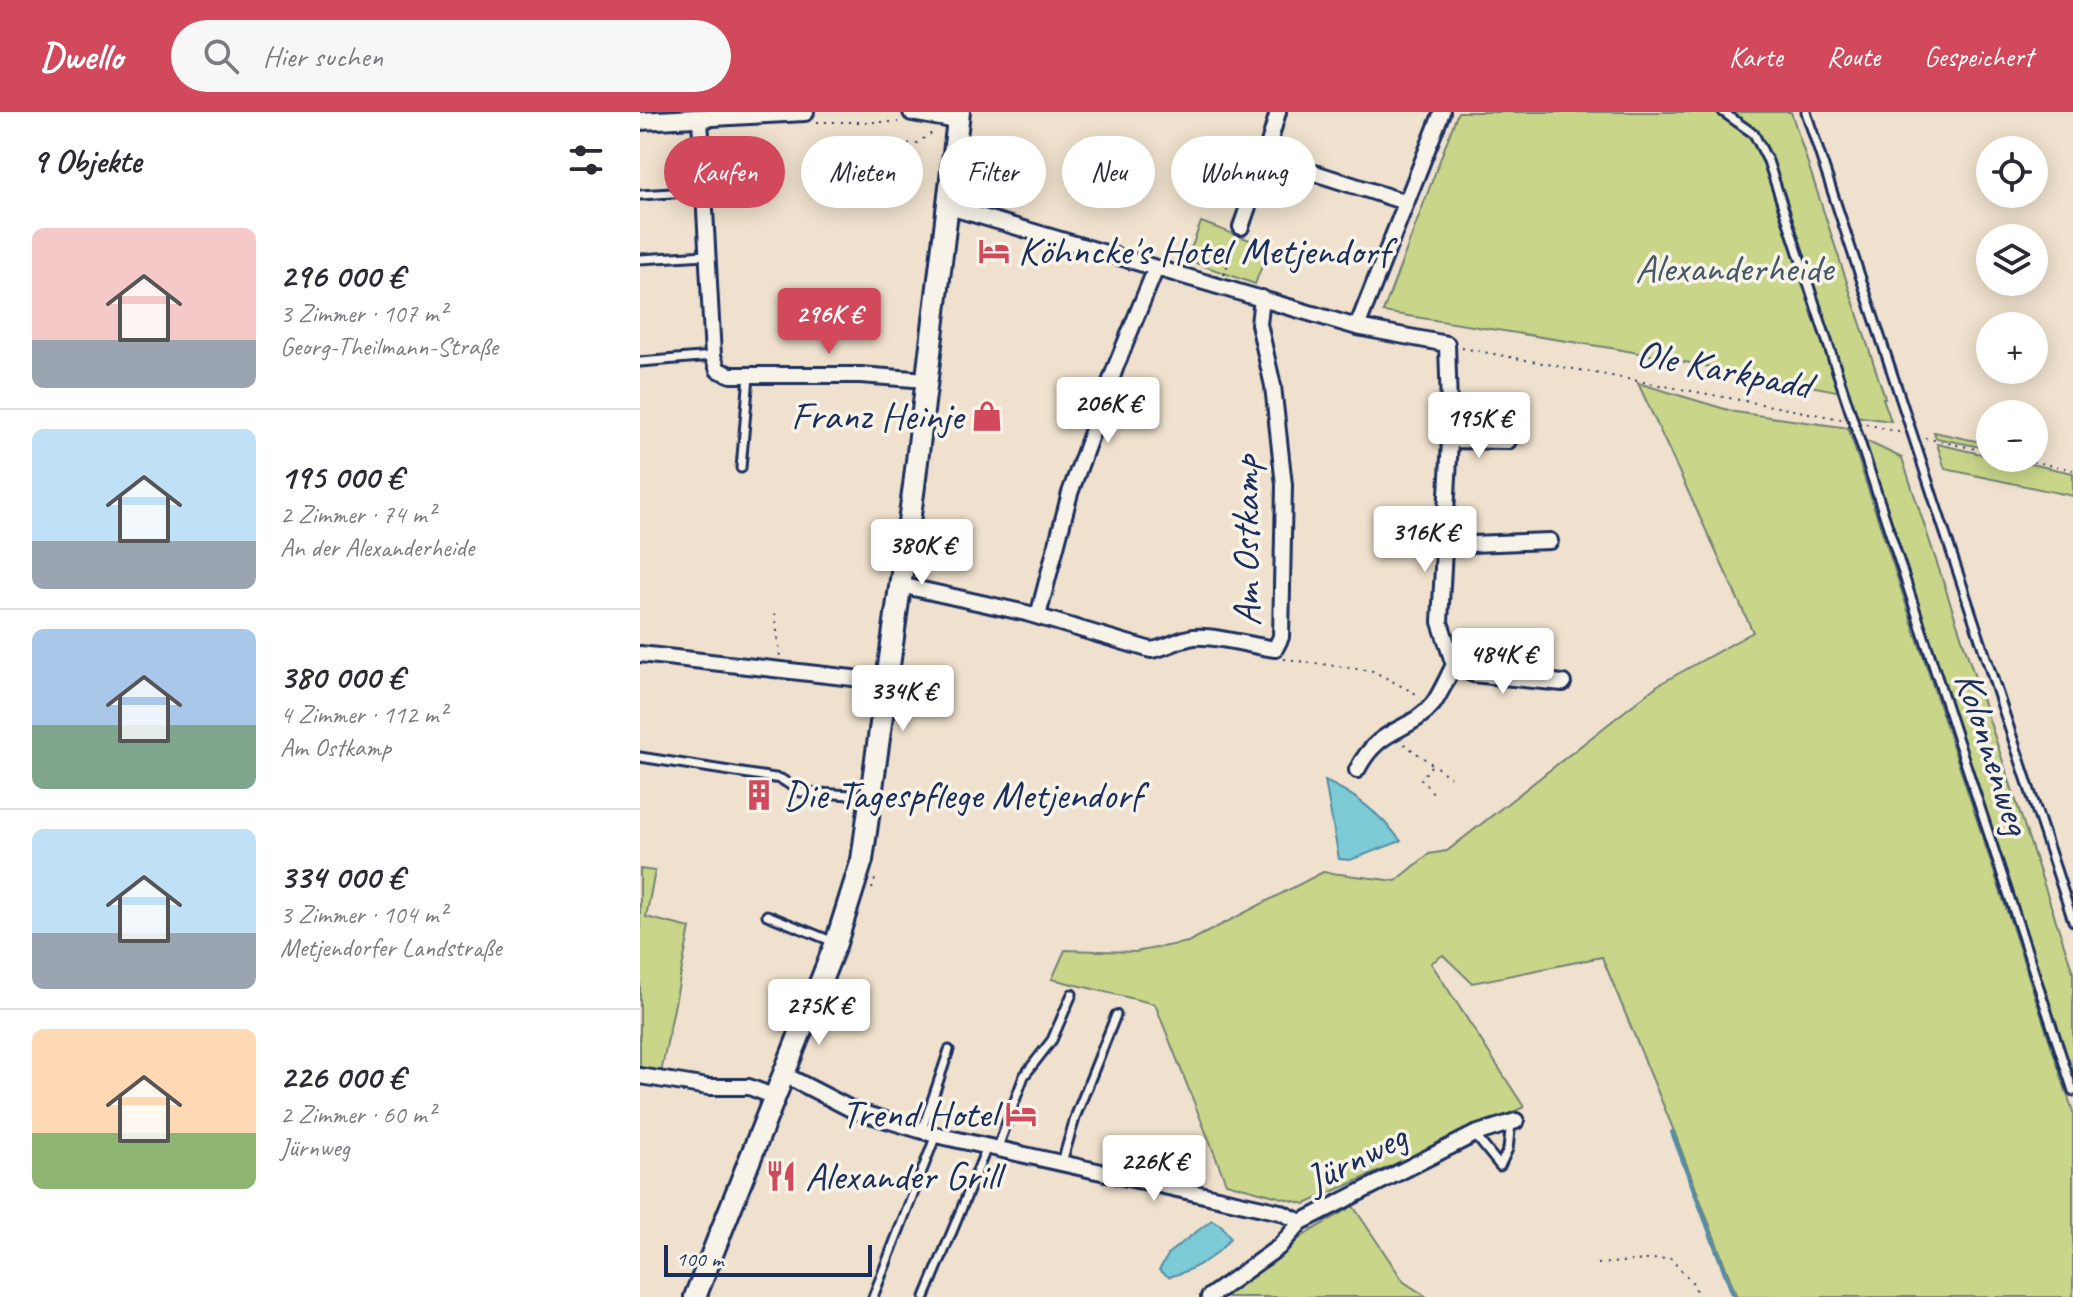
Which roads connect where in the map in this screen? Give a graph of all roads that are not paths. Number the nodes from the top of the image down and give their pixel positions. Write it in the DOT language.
graph roads {
  1 [pos="805,112"];
  2 [pos="912,112"];
  3 [pos="1278,112"];
  4 [pos="1442,112"];
  5 [pos="1723,112"];
  6 [pos="1806,112"];
  7 [pos="959,116"];
  8 [pos="700,119"];
  9 [pos="640,121"];
  10 [pos="701,136"];
  11 [pos="957,136"];
  12 [pos="1271,136"];
  13 [pos="1316,173"];
  14 [pos="664,193"];
  15 [pos="640,195"];
  16 [pos="1405,202"];
  17 [pos="704,208"];
  18 [pos="949,208"];
  19 [pos="952,208"];
  20 [pos="1248,208"];
  21 [pos="1241,227"];
  22 [pos="706,255"];
  23 [pos="640,259"];
  24 [pos="1156,268"];
  25 [pos="1262,298"];
  26 [pos="1357,327"];
  27 [pos="713,356"];
  28 [pos="640,362"];
  29 [pos="749,376"];
  30 [pos="927,380"];
  31 [pos="1450,440"];
  32 [pos="1508,441"];
  33 [pos="741,468"];
  34 [pos="1550,541"];
  35 [pos="1446,545"];
  36 [pos="900,585"];
  37 [pos="1038,616"];
  38 [pos="640,654"];
  39 [pos="1454,665"];
  40 [pos="888,682"];
  41 [pos="1563,683"];
  42 [pos="640,757"];
  43 [pos="1357,770"];
  44 [pos="872,797"];
  45 [pos="767,915"];
  46 [pos="2073,921"];
  47 [pos="836,943"];
  48 [pos="1072,994"];
  49 [pos="1116,1015"];
  50 [pos="949,1050"];
  51 [pos="785,1075"];
  52 [pos="640,1076"];
  53 [pos="2073,1091"];
  54 [pos="775,1097"];
  55 [pos="1514,1122"];
  56 [pos="929,1133"];
  57 [pos="1475,1134"];
  58 [pos="993,1146"];
  59 [pos="1062,1162"];
  60 [pos="1301,1222"];
  61 [pos="695,1297"];
  62 [pos="873,1297"];
  63 [pos="925,1297"];
  64 [pos="1209,1297"];
  1 -- 8 [label="street"];
  2 -- 7 [label="street"];
  3 -- 12 [label="street"];
  4 -- 16 [label="street"];
  5 -- 53 [label="lane, Kolonnenweg"];
  6 -- 46 [label="lane"];
  7 -- 11 [label="main road"];
  8 -- 9 [label="street"];
  8 -- 10 [label="street"];
  13 -- 16 [label="street"];
  14 -- 15 [label="lane"];
  16 -- 26 [label="street"];
  17 -- 22 [label="street"];
  18 -- 30 [label="main road"];
  19 -- 24 [label="street"];
  20 -- 21 [label="street"];
  22 -- 23 [label="lane"];
  22 -- 27 [label="street"];
  24 -- 25 [label="street"];
  24 -- 37 [label="street"];
  25 -- 26 [label="street"];
  25 -- 37 [label="street, Am Ostkamp"];
  26 -- 31 [label="street"];
  27 -- 28 [label="lane"];
  27 -- 29 [label="street"];
  29 -- 30 [label="street"];
  29 -- 33 [label="lane"];
  30 -- 36 [label="main road"];
  31 -- 32 [label="street"];
  31 -- 35 [label="street"];
  34 -- 35 [label="street"];
  35 -- 39 [label="street"];
  36 -- 37 [label="street, Am Ostkamp"];
  36 -- 40 [label="main road"];
  38 -- 40 [label="street"];
  39 -- 41 [label="street"];
  39 -- 43 [label="street"];
  40 -- 44 [label="main road"];
  42 -- 44 [label="lane"];
  44 -- 47 [label="main road"];
  45 -- 47 [label="lane"];
  47 -- 51 [label="main road"];
  48 -- 58 [label="lane"];
  49 -- 59 [label="lane"];
  50 -- 56 [label="lane"];
  51 -- 54 [label="main road"];
  51 -- 56 [label="street, Jürnweg"];
  52 -- 54 [label="street"];
  54 -- 61 [label="main road"];
  55 -- 57 [label="street, Jürnweg"];
  55 -- 57 [label="lane"];
  56 -- 58 [label="street, Jürnweg"];
  56 -- 62 [label="lane"];
  57 -- 60 [label="street, Jürnweg"];
  58 -- 59 [label="street, Jürnweg"];
  58 -- 63 [label="lane"];
  59 -- 60 [label="street, Jürnweg"];
  60 -- 64 [label="street"];
}
